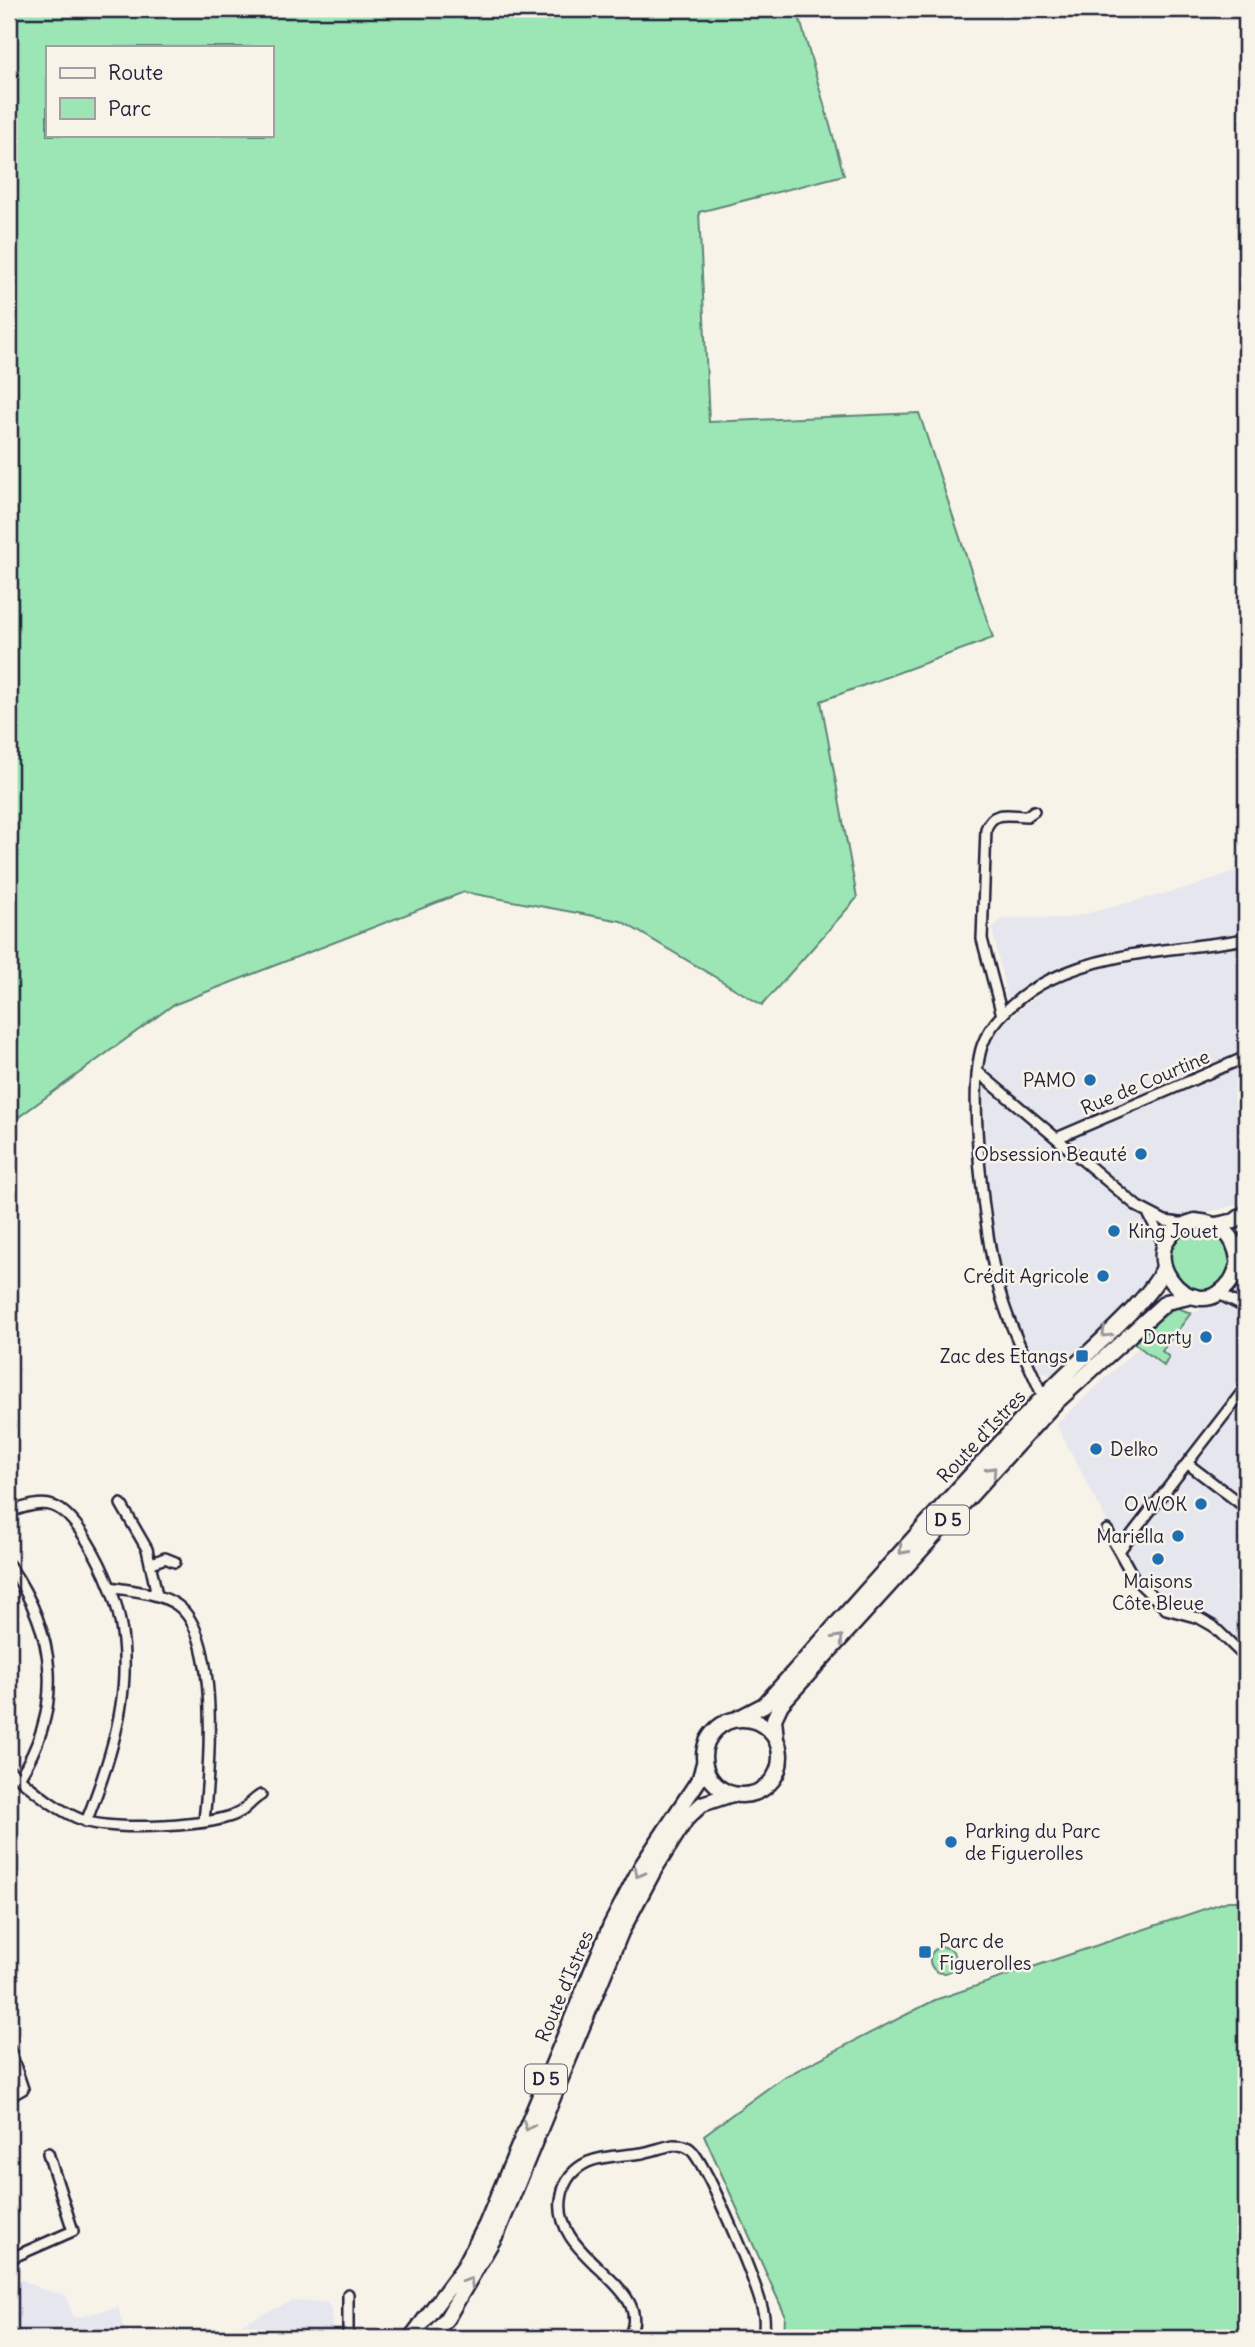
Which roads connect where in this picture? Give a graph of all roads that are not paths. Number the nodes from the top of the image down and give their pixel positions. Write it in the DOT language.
graph roads {
  1 [pos="1034,811"];
  2 [pos="1246,939"];
  3 [pos="1002,1015"];
  4 [pos="1246,1057"];
  5 [pos="978,1072"];
  6 [pos="1057,1138"];
  7 [pos="1246,1213"];
  8 [pos="1149,1215"];
  9 [pos="1186,1224"];
  10 [pos="1216,1225"];
  11 [pos="1246,1240"];
  12 [pos="1165,1247"];
  13 [pos="1238,1265"];
  14 [pos="1164,1267"];
  15 [pos="1246,1286"];
  16 [pos="1217,1293"];
  17 [pos="1193,1296"];
  18 [pos="1246,1308"];
  19 [pos="1246,1387"];
  20 [pos="1043,1397"];
  21 [pos="1188,1464"];
  22 [pos="121,1504"];
  23 [pos="1246,1508"];
  24 [pos="9,1512"];
  25 [pos="1107,1530"];
  26 [pos="1119,1551"];
  27 [pos="175,1562"];
  28 [pos="152,1563"];
  29 [pos="9,1565"];
  30 [pos="110,1587"];
  31 [pos="157,1595"];
  32 [pos="1246,1658"];
  33 [pos="737,1719"];
  34 [pos="776,1739"];
  35 [pos="704,1763"];
  36 [pos="9,1770"];
  37 [pos="19,1778"];
  38 [pos="732,1794"];
  39 [pos="261,1795"];
  40 [pos="204,1821"];
  41 [pos="86,1822"];
  42 [pos="9,2047"];
  43 [pos="9,2098"];
  44 [pos="48,2153"];
  45 [pos="9,2259"];
  46 [pos="348,2294"];
  47 [pos="9,2333"];
  48 [pos="15,2338"];
  49 [pos="348,2338"];
  50 [pos="411,2338"];
  51 [pos="430,2338"];
  52 [pos="628,2338"];
  53 [pos="763,2338"];
  1 -- 3 [label="street"];
  2 -- 3 [label="street"];
  3 -- 5 [label="street"];
  4 -- 6 [label="street, Rue de Courtine"];
  5 -- 6 [label="street"];
  5 -- 20 [label="street"];
  6 -- 8 [label="street"];
  7 -- 10 [label="main road"];
  8 -- 9 [label="street"];
  8 -- 12 [label="street"];
  9 -- 10 [label="main road"];
  9 -- 12 [label="main road"];
  10 -- 13 [label="main road"];
  11 -- 13 [label="main road"];
  12 -- 14 [label="main road"];
  13 -- 15 [label="street"];
  13 -- 16 [label="main road"];
  14 -- 17 [label="main road"];
  14 -- 20 [label="main road, Route d'Istres / D 5, one-way"];
  16 -- 17 [label="main road"];
  16 -- 18 [label="street"];
  34 -- 17 [label="main road, Route d'Istres / D 5, one-way"];
  19 -- 21 [label="street"];
  20 -- 33 [label="main road, Route d'Istres / D 5, one-way"];
  21 -- 23 [label="street"];
  21 -- 26 [label="street"];
  22 -- 28 [label="street"];
  24 -- 30 [label="street"];
  25 -- 26 [label="street"];
  26 -- 32 [label="street"];
  27 -- 28 [label="street"];
  28 -- 31 [label="street"];
  29 -- 37 [label="street"];
  30 -- 31 [label="street"];
  30 -- 41 [label="street"];
  31 -- 40 [label="street"];
  33 -- 34 [label="main road"];
  33 -- 35 [label="main road"];
  34 -- 38 [label="main road"];
  35 -- 38 [label="main road"];
  35 -- 50 [label="main road, Route d'Istres / D 5, one-way"];
  36 -- 37 [label="street"];
  37 -- 41 [label="street"];
  51 -- 38 [label="main road, Route d'Istres / D 5, one-way"];
  39 -- 40 [label="street"];
  40 -- 41 [label="street"];
  42 -- 43 [label="street"];
  44 -- 45 [label="street"];
  46 -- 49 [label="street"];
  47 -- 48 [label="street"];
  52 -- 53 [label="street"];
}
